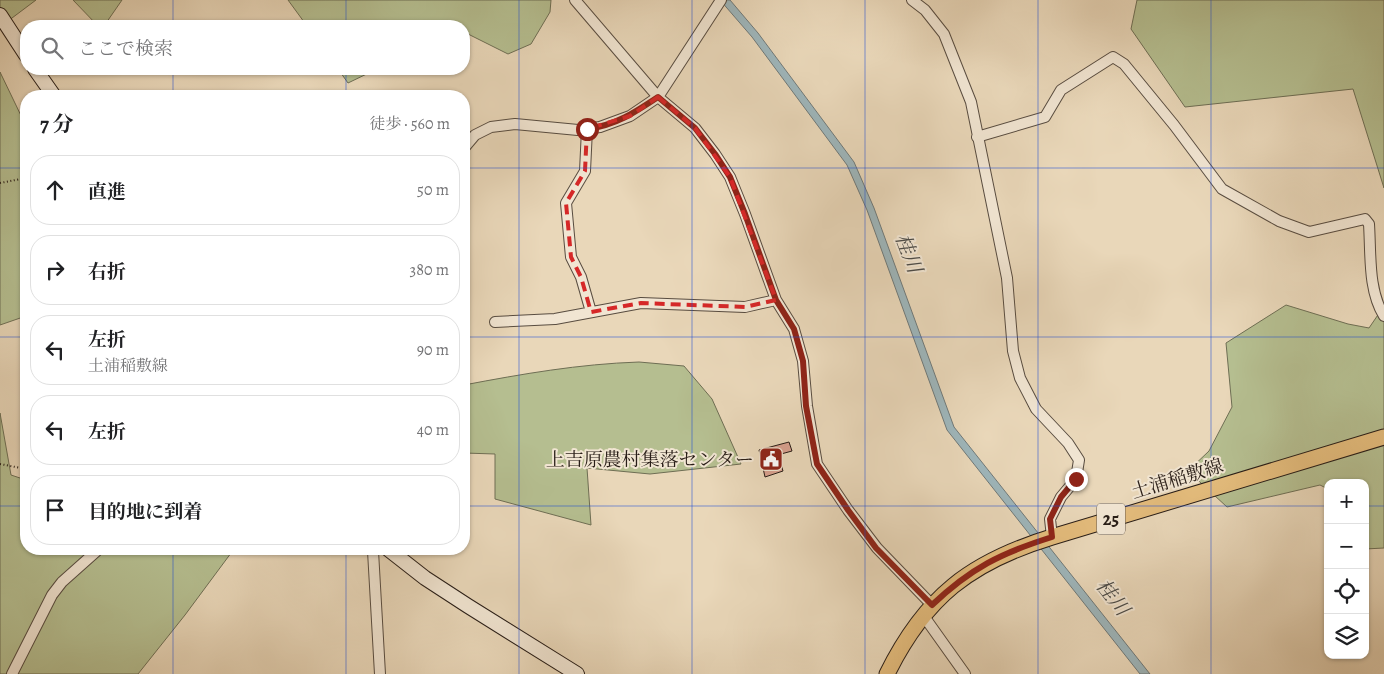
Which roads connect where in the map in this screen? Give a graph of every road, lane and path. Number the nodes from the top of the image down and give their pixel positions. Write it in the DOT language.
graph roads {
  1 [pos="575,0"];
  2 [pos="912,0"];
  3 [pos="719,3"];
  4 [pos="0,15"];
  5 [pos="20,46"];
  6 [pos="39,75"];
  7 [pos="50,90"];
  8 [pos="658,97"];
  9 [pos="587,129"];
  10 [pos="977,138"];
  11 [pos="470,140"];
  12 [pos="20,179"];
  13 [pos="0,183"];
  14 [pos="776,300"];
  15 [pos="591,312"];
  16 [pos="1384,316"];
  17 [pos="495,322"];
  18 [pos="1384,437"];
  19 [pos="0,464"];
  20 [pos="20,468"];
  21 [pos="1052,537"];
  22 [pos="91,555"];
  23 [pos="373,555"];
  24 [pos="396,555"];
  25 [pos="928,610"];
  26 [pos="12,674"];
  27 [pos="380,674"];
  28 [pos="577,674"];
  29 [pos="887,674"];
  30 [pos="965,674"];
  1 -- 8 [label="street"];
  2 -- 10 [label="street"];
  3 -- 8 [label="street"];
  4 -- 5 [label="street"];
  6 -- 7 [label="street"];
  8 -- 9 [label="street"];
  8 -- 14 [label="street"];
  9 -- 11 [label="street"];
  9 -- 15 [label="street"];
  10 -- 16 [label="street"];
  10 -- 21 [label="street"];
  12 -- 13 [label="path"];
  14 -- 15 [label="street"];
  14 -- 25 [label="street"];
  15 -- 17 [label="street"];
  18 -- 21 [label="main road, 土浦稲敷線 / 25"];
  19 -- 20 [label="path"];
  21 -- 25 [label="main road, 土浦稲敷線 / 25"];
  22 -- 26 [label="street"];
  23 -- 27 [label="street"];
  24 -- 28 [label="street"];
  25 -- 29 [label="main road, 土浦稲敷線 / 25"];
  25 -- 30 [label="street"];
}
